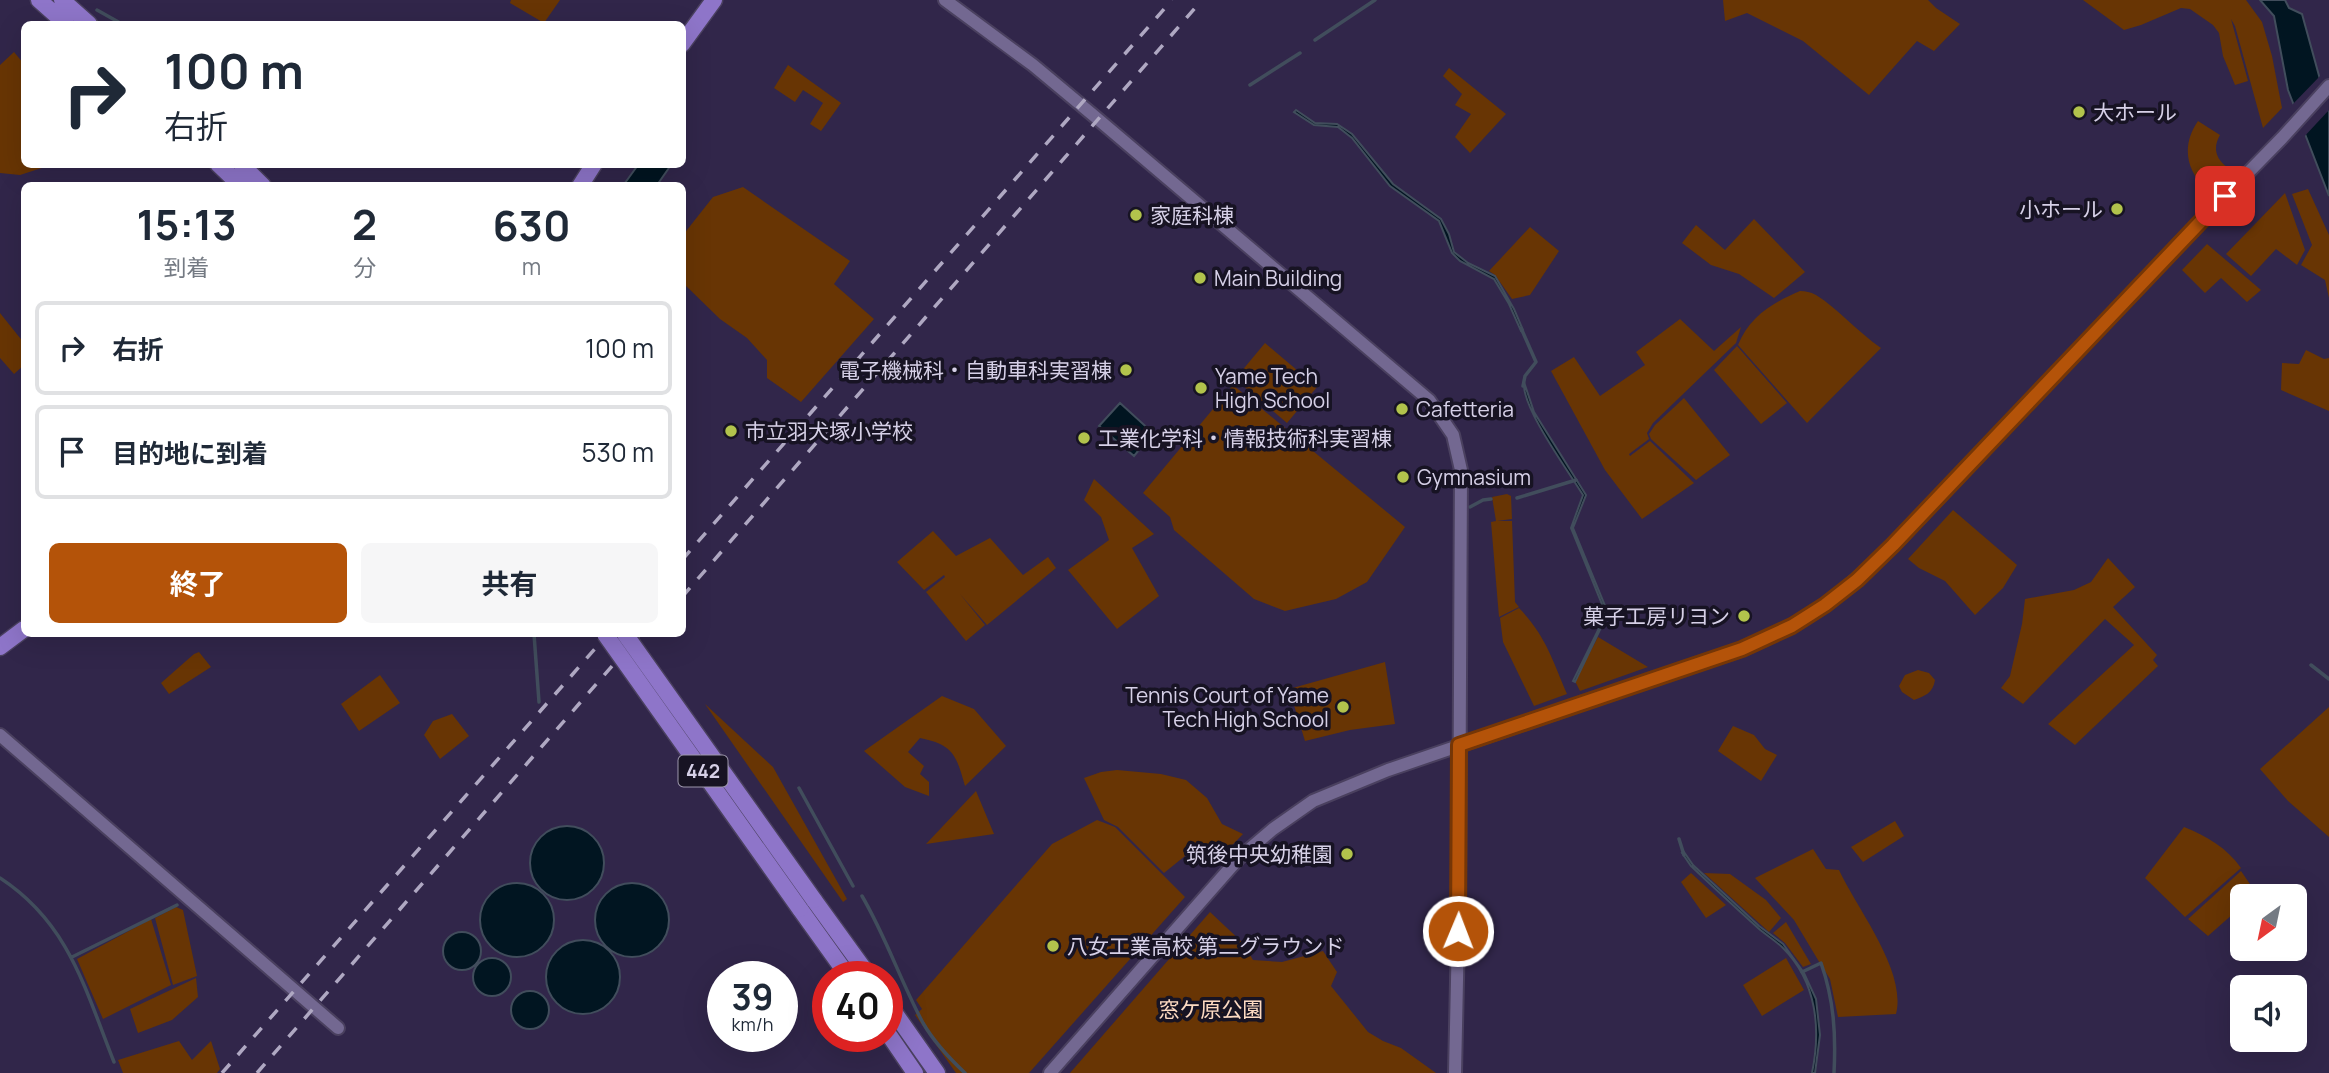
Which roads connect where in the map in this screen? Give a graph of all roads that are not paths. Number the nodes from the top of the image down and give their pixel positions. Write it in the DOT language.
graph roads {
  1 [pos="39,0"];
  2 [pos="62,0"];
  3 [pos="714,0"];
  4 [pos="946,0"];
  5 [pos="63,21"];
  6 [pos="86,21"];
  7 [pos="686,38"];
  8 [pos="2329,86"];
  9 [pos="222,168"];
  10 [pos="245,168"];
  11 [pos="237,182"];
  12 [pos="259,182"];
  13 [pos="21,631"];
  14 [pos="608,637"];
  15 [pos="627,637"];
  16 [pos="0,647"];
  17 [pos="0,735"];
  18 [pos="1459,745"];
  19 [pos="837,961"];
  20 [pos="858,961"];
  21 [pos="903,1025"];
  22 [pos="338,1028"];
  23 [pos="901,1052"];
  24 [pos="915,1073"];
  25 [pos="937,1073"];
  26 [pos="1050,1073"];
  27 [pos="1455,1073"];
  1 -- 5 [label="highway"];
  2 -- 6 [label="highway"];
  3 -- 7 [label="highway"];
  4 -- 18 [label="street"];
  8 -- 18 [label="street"];
  9 -- 11 [label="highway"];
  10 -- 12 [label="highway"];
  13 -- 16 [label="highway"];
  14 -- 19 [label="highway, 442, bridge"];
  15 -- 20 [label="highway, 442, bridge"];
  17 -- 22 [label="street"];
  18 -- 26 [label="street"];
  18 -- 27 [label="street"];
  21 -- 25 [label="highway"];
  23 -- 24 [label="highway"];
}
